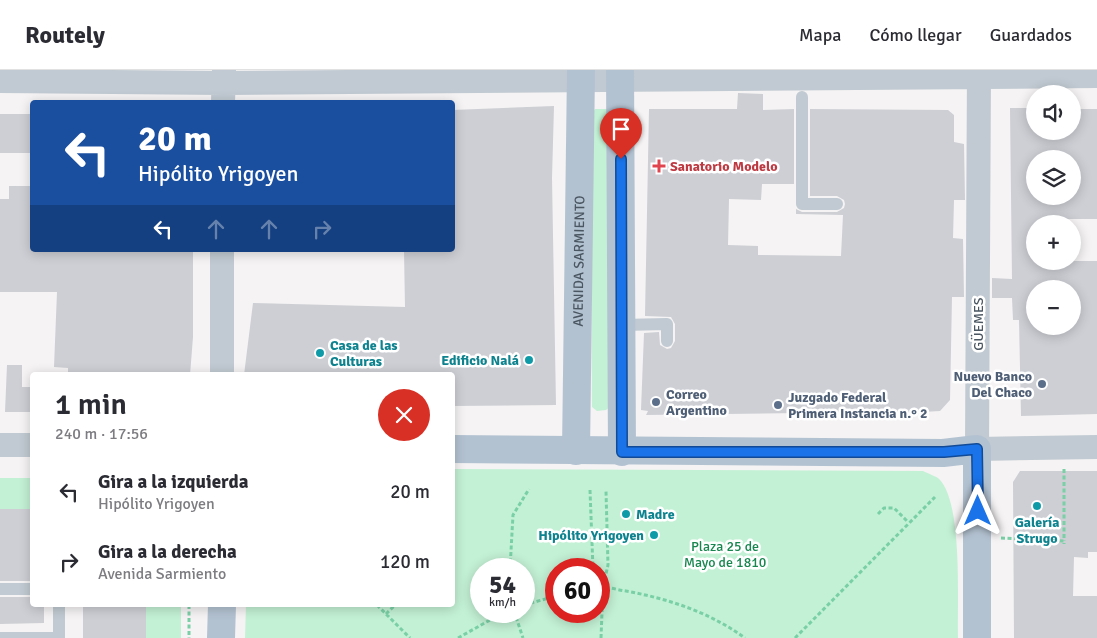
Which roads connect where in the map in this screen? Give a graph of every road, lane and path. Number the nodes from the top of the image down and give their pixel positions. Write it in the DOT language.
graph roads {
  1 [pos="581,74"];
  2 [pos="620,74"];
  3 [pos="979,74"];
  4 [pos="1097,76"];
  5 [pos="0,81"];
  6 [pos="223,85"];
  7 [pos="802,97"];
  8 [pos="837,204"];
  9 [pos="222,252"];
  10 [pos="622,325"];
  11 [pos="667,341"];
  12 [pos="222,372"];
  13 [pos="0,445"];
  14 [pos="30,445"];
  15 [pos="1097,447"];
  16 [pos="455,449"];
  17 [pos="977,449"];
  18 [pos="582,451"];
  19 [pos="622,452"];
  20 [pos="1064,464"];
  21 [pos="530,489"];
  22 [pos="590,490"];
  23 [pos="606,491"];
  24 [pos="935,497"];
  25 [pos="878,514"];
  26 [pos="908,522"];
  27 [pos="1001,538"];
  28 [pos="510,558"];
  29 [pos="593,558"];
  30 [pos="608,558"];
  31 [pos="0,589"];
  32 [pos="30,589"];
  33 [pos="610,590"];
  34 [pos="59,607"];
  35 [pos="189,607"];
  36 [pos="222,607"];
  37 [pos="378,607"];
  38 [pos="393,607"];
  39 [pos="386,614"];
  40 [pos="485,623"];
  41 [pos="518,623"];
  42 [pos="601,623"];
  43 [pos="0,638"];
  44 [pos="59,638"];
  45 [pos="190,638"];
  46 [pos="221,638"];
  47 [pos="410,638"];
  48 [pos="458,638"];
  49 [pos="523,638"];
  50 [pos="601,638"];
  51 [pos="745,638"];
  52 [pos="795,638"];
  53 [pos="977,638"];
  1 -- 2 [label="street"];
  1 -- 6 [label="street"];
  1 -- 18 [label="main road, AVENIDA SARMIENTO"];
  2 -- 3 [label="street"];
  2 -- 10 [label="main road"];
  3 -- 4 [label="street"];
  3 -- 17 [label="street, GÜEMES"];
  5 -- 6 [label="street"];
  7 -- 8 [label="lane"];
  9 -- 12 [label="street"];
  10 -- 11 [label="lane"];
  10 -- 19 [label="main road"];
  13 -- 14 [label="street"];
  15 -- 17 [label="street"];
  16 -- 18 [label="main road"];
  17 -- 19 [label="main road"];
  17 -- 53 [label="main road, GÜEMES"];
  18 -- 19 [label="main road"];
  20 -- 27 [label="path"];
  21 -- 28 [label="path"];
  22 -- 29 [label="path"];
  23 -- 30 [label="path"];
  24 -- 26 [label="path"];
  25 -- 26 [label="path"];
  26 -- 52 [label="path"];
  31 -- 32 [label="lane"];
  33 -- 51 [label="path"];
  34 -- 44 [label="lane"];
  35 -- 45 [label="path"];
  36 -- 46 [label="main road"];
  37 -- 39 [label="path"];
  38 -- 39 [label="path"];
  39 -- 47 [label="path"];
  40 -- 48 [label="path"];
  41 -- 49 [label="path"];
  42 -- 50 [label="path"];
  43 -- 44 [label="lane"];
}
